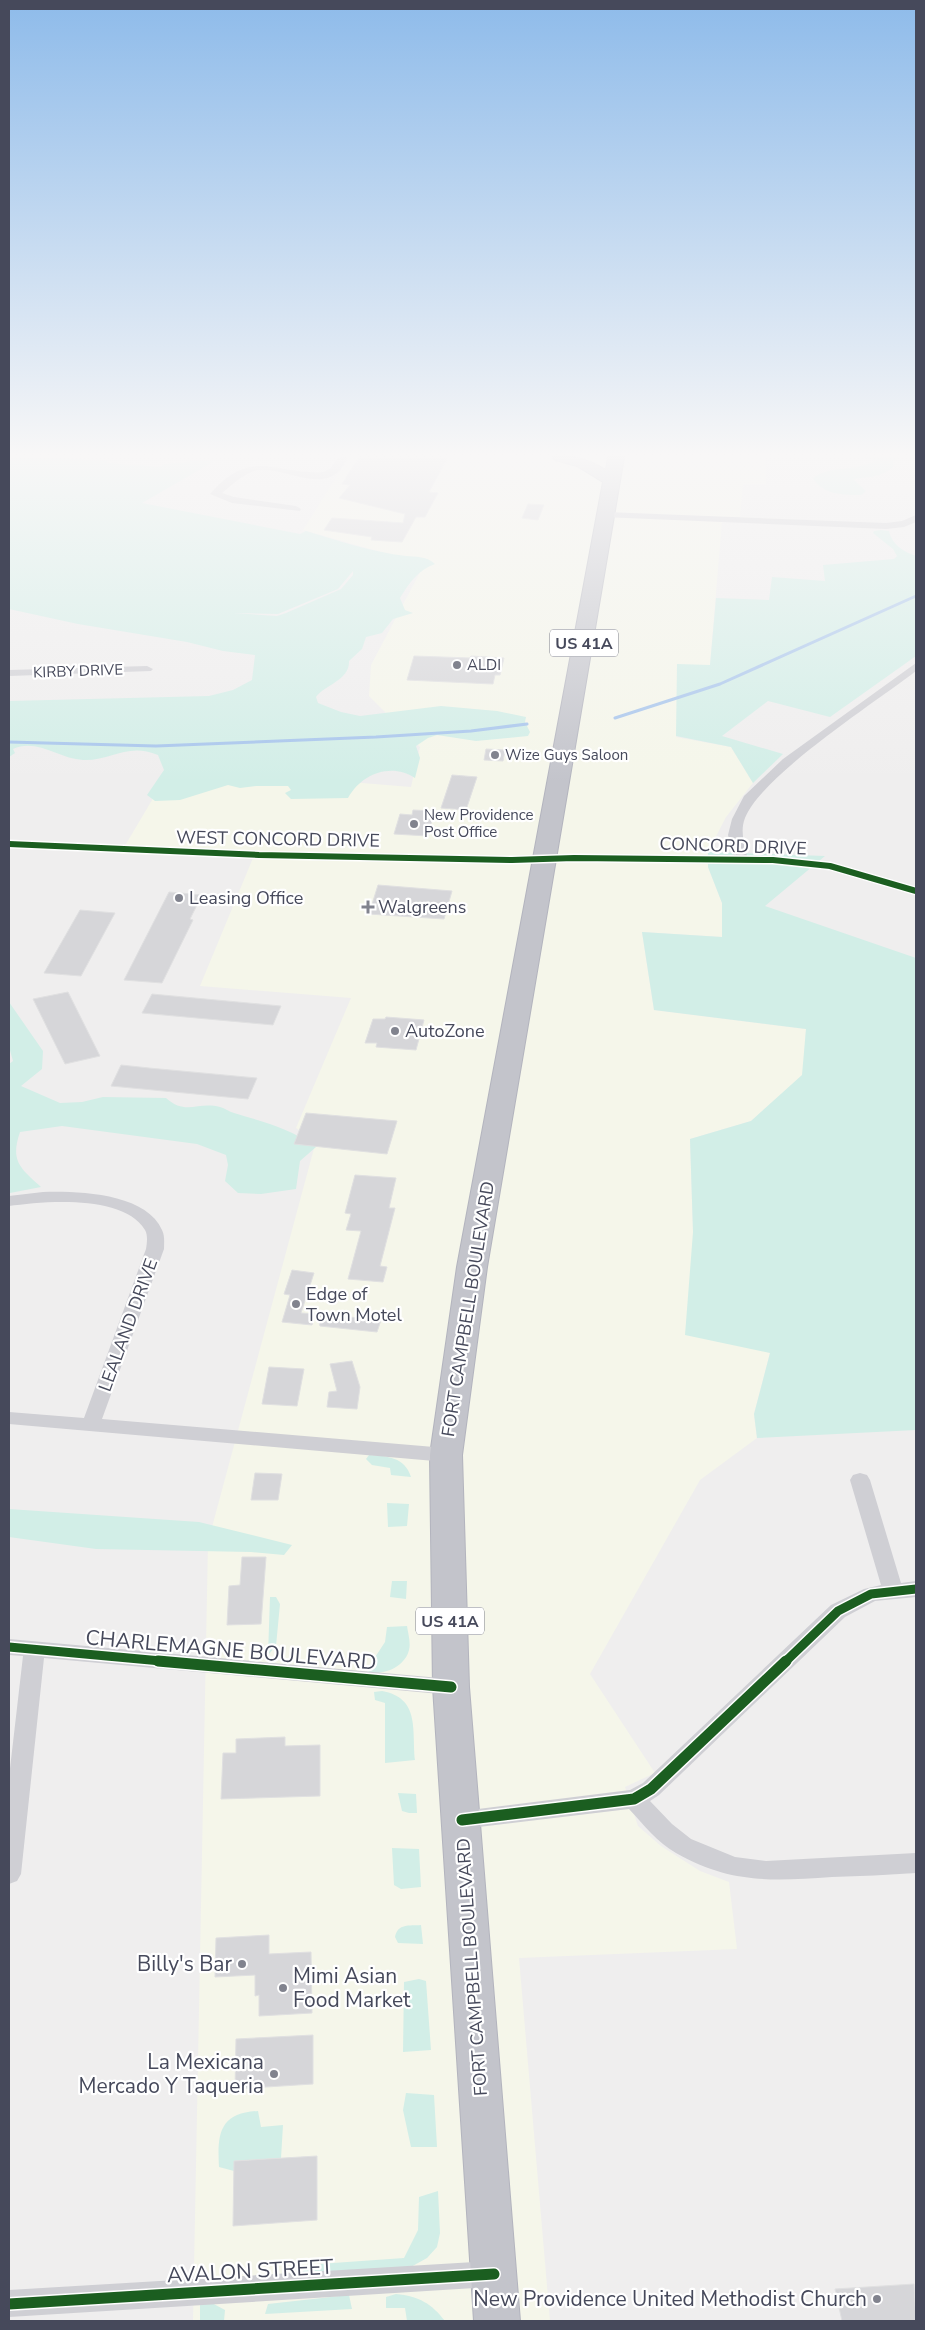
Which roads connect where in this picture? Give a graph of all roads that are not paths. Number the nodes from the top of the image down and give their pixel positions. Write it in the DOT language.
graph roads {
  1 [pos="597,566"];
  2 [pos="916,666"];
  3 [pos="147,669"];
  4 [pos="9,673"];
  5 [pos="9,844"];
  6 [pos="546,859"];
  7 [pos="742,859"];
  8 [pos="916,891"];
  9 [pos="9,1201"];
  10 [pos="9,1418"];
  11 [pos="91,1425"];
  12 [pos="446,1454"];
  13 [pos="860,1480"];
  14 [pos="916,1589"];
  15 [pos="893,1591"];
  16 [pos="9,1647"];
  17 [pos="34,1650"];
  18 [pos="451,1687"];
  19 [pos="634,1799"];
  20 [pos="462,1820"];
  21 [pos="916,1863"];
  22 [pos="9,1874"];
  23 [pos="494,2274"];
  24 [pos="9,2304"];
  25 [pos="498,2321"];
  1 -- 6 [label="highway, FORT CAMPBELL BOULEVARD / US 41A"];
  2 -- 7 [label="street"];
  3 -- 4 [label="street, KIRBY DRIVE"];
  5 -- 6 [label="street, WEST CONCORD DRIVE"];
  6 -- 7 [label="street, CONCORD DRIVE"];
  6 -- 12 [label="highway, FORT CAMPBELL BOULEVARD / US 41A"];
  7 -- 8 [label="street, CONCORD DRIVE"];
  9 -- 11 [label="street, LEALAND DRIVE"];
  10 -- 11 [label="street"];
  11 -- 12 [label="street"];
  12 -- 18 [label="highway, FORT CAMPBELL BOULEVARD / US 41A"];
  13 -- 15 [label="street"];
  14 -- 15 [label="street"];
  15 -- 19 [label="street"];
  16 -- 17 [label="street, CHARLEMAGNE BOULEVARD"];
  17 -- 18 [label="street, CHARLEMAGNE BOULEVARD"];
  17 -- 22 [label="street"];
  18 -- 20 [label="highway, FORT CAMPBELL BOULEVARD / US 41A"];
  19 -- 20 [label="street"];
  19 -- 21 [label="street"];
  20 -- 23 [label="highway, FORT CAMPBELL BOULEVARD / US 41A"];
  23 -- 24 [label="street, AVALON STREET"];
  23 -- 25 [label="highway, FORT CAMPBELL BOULEVARD / US 41A"];
}
